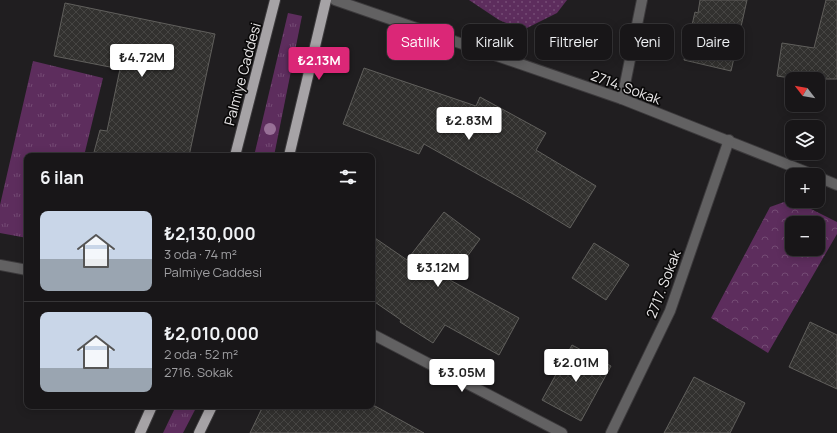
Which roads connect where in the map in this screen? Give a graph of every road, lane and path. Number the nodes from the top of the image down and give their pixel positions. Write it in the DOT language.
graph roads {
  1 [pos="275,0"];
  2 [pos="326,0"];
  3 [pos="335,0"];
  4 [pos="642,0"];
  5 [pos="622,99"];
  6 [pos="729,140"];
  7 [pos="236,153"];
  8 [pos="290,153"];
  9 [pos="797,168"];
  10 [pos="825,180"];
  11 [pos="837,184"];
  12 [pos="0,265"];
  13 [pos="24,269"];
  14 [pos="375,336"];
  15 [pos="151,409"];
  16 [pos="211,409"];
  17 [pos="140,433"];
  18 [pos="199,433"];
  19 [pos="562,433"];
  20 [pos="612,433"];
  1 -- 7 [label="main road, Palmiye Caddesi"];
  2 -- 8 [label="main road"];
  3 -- 5 [label="street, 2714. Sokak"];
  4 -- 5 [label="street"];
  5 -- 6 [label="street, 2714. Sokak"];
  6 -- 9 [label="street, 2714. Sokak"];
  6 -- 20 [label="street, 2717. Sokak"];
  10 -- 11 [label="street"];
  12 -- 13 [label="street"];
  14 -- 19 [label="street"];
  15 -- 17 [label="main road"];
  16 -- 18 [label="main road"];
}
